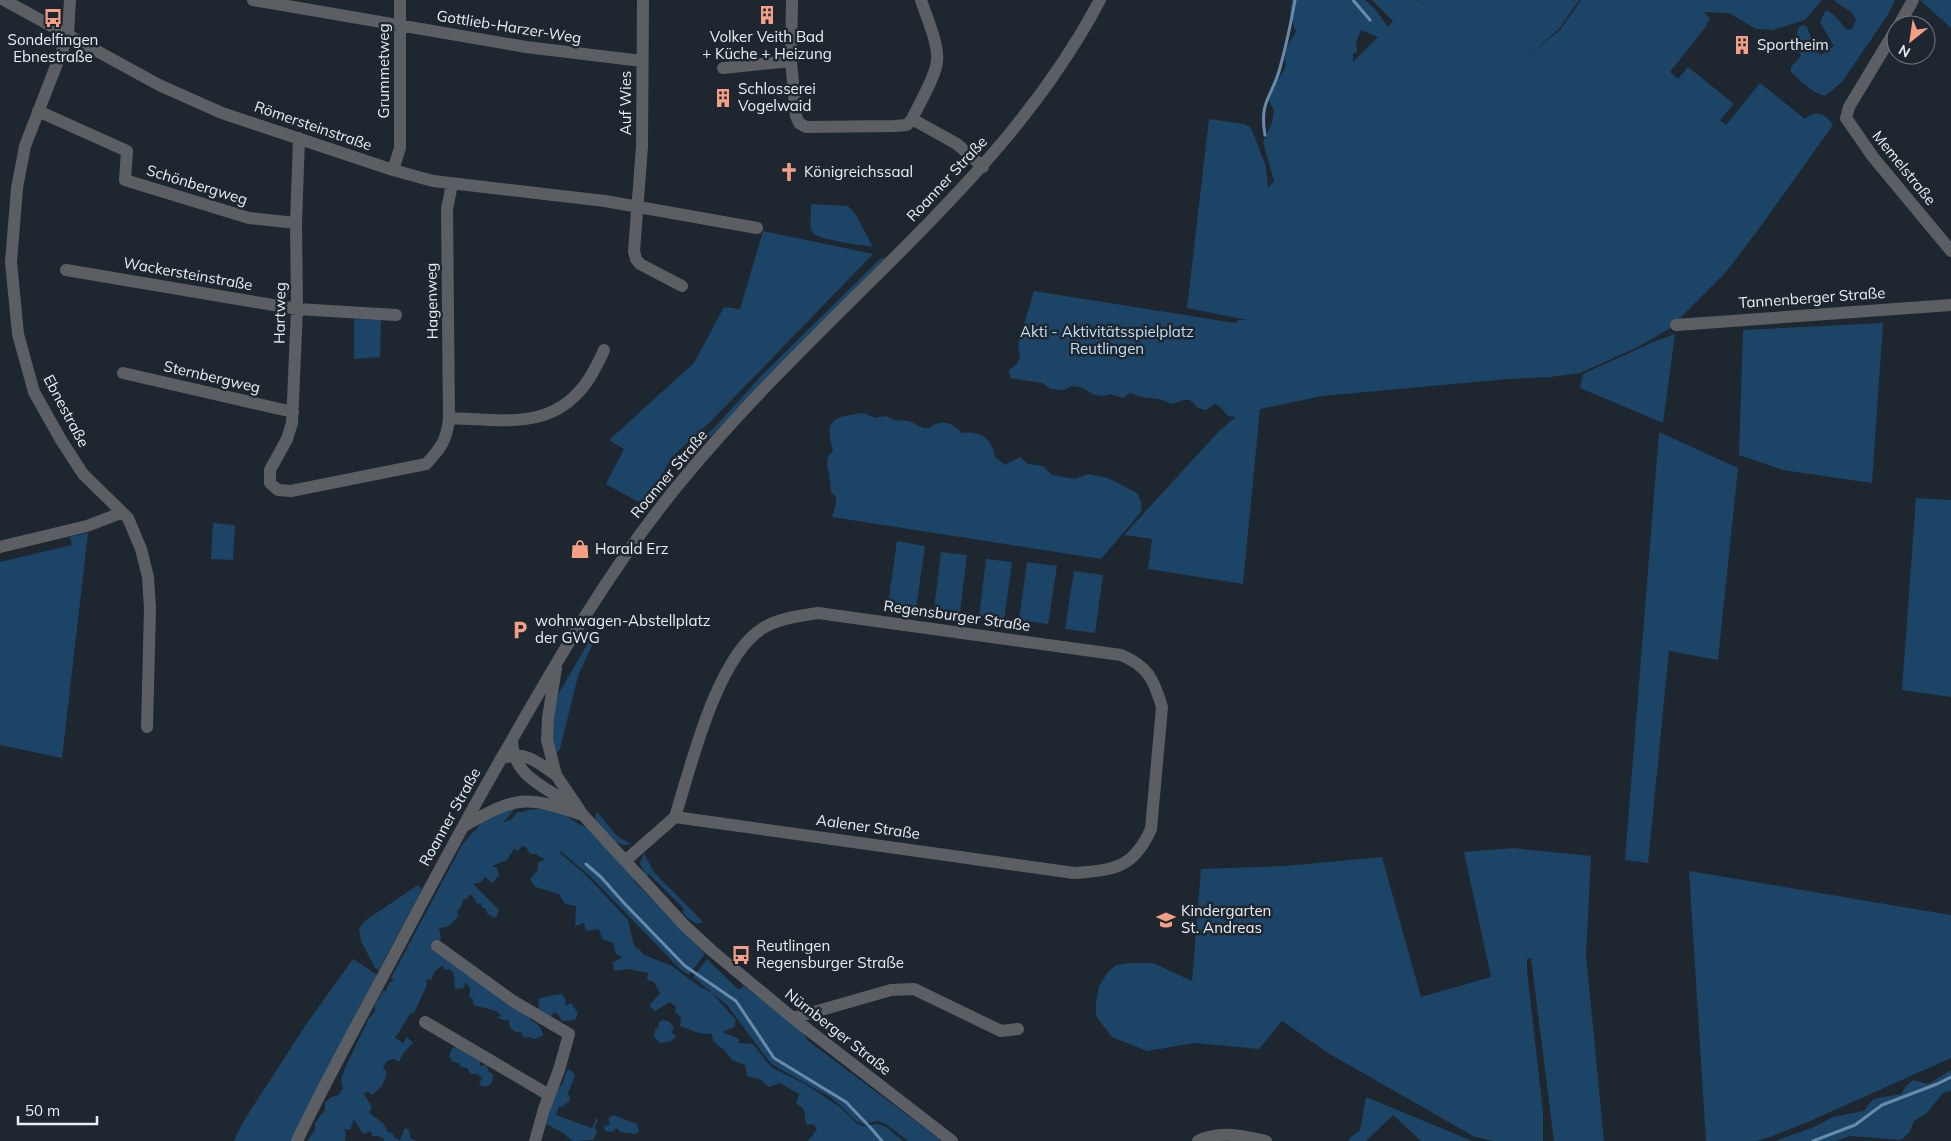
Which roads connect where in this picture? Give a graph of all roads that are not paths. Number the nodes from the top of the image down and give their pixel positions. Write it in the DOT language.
graph roads {
  1 [pos="4,0"];
  2 [pos="70,0"];
  3 [pos="252,0"];
  4 [pos="400,0"];
  5 [pos="643,0"];
  6 [pos="792,0"];
  7 [pos="921,0"];
  8 [pos="1100,0"];
  9 [pos="1913,0"];
  10 [pos="1905,15"];
  11 [pos="400,26"];
  12 [pos="68,35"];
  13 [pos="1886,46"];
  14 [pos="642,61"];
  15 [pos="791,61"];
  16 [pos="723,68"];
  17 [pos="38,111"];
  18 [pos="912,119"];
  19 [pos="299,138"];
  20 [pos="982,167"];
  21 [pos="393,170"];
  22 [pos="452,184"];
  23 [pos="637,205"];
  24 [pos="296,223"];
  25 [pos="757,228"];
  26 [pos="1951,251"];
  27 [pos="5,262"];
  28 [pos="66,270"];
  29 [pos="682,286"];
  30 [pos="1951,305"];
  31 [pos="297,310"];
  32 [pos="396,315"];
  33 [pos="1676,325"];
  34 [pos="604,350"];
  35 [pos="123,373"];
  36 [pos="293,412"];
  37 [pos="449,418"];
  38 [pos="270,483"];
  39 [pos="121,513"];
  40 [pos="0,547"];
  41 [pos="557,661"];
  42 [pos="147,727"];
  43 [pos="507,758"];
  44 [pos="556,775"];
  45 [pos="583,815"];
  46 [pos="675,817"];
  47 [pos="463,827"];
  48 [pos="625,861"];
  49 [pos="1123,865"];
  50 [pos="437,946"];
  51 [pos="793,1018"];
  52 [pos="425,1022"];
  53 [pos="1018,1030"];
  54 [pos="549,1095"];
  55 [pos="297,1141"];
  56 [pos="535,1141"];
  57 [pos="952,1141"];
  58 [pos="1198,1141"];
  59 [pos="1266,1141"];
  1 -- 12 [label="street, Römersteinstraße"];
  2 -- 12 [label="street, Ebnestraße"];
  3 -- 11 [label="street, Gottlieb-Harzer-Weg"];
  4 -- 11 [label="street, Grummetweg"];
  5 -- 14 [label="street, Auf Wies"];
  6 -- 15 [label="street"];
  7 -- 18 [label="street"];
  8 -- 20 [label="street, Roanner Straße"];
  9 -- 10 [label="street"];
  11 -- 14 [label="street, Gottlieb-Harzer-Weg"];
  11 -- 21 [label="street, Grummetweg"];
  12 -- 17 [label="street, Ebnestraße"];
  12 -- 19 [label="street, Römersteinstraße"];
  13 -- 26 [label="street, Memelstraße"];
  14 -- 23 [label="street, Auf Wies"];
  15 -- 16 [label="street"];
  15 -- 18 [label="street"];
  17 -- 24 [label="street, Schönbergweg"];
  17 -- 27 [label="street, Ebnestraße"];
  18 -- 20 [label="street"];
  19 -- 21 [label="street, Römersteinstraße"];
  19 -- 24 [label="street, Hartweg"];
  20 -- 41 [label="street, Roanner Straße"];
  21 -- 22 [label="street, Römersteinstraße"];
  22 -- 23 [label="street, Römersteinstraße"];
  22 -- 37 [label="street, Hagenweg"];
  23 -- 25 [label="street, Römersteinstraße"];
  23 -- 29 [label="street"];
  24 -- 31 [label="street, Hartweg"];
  27 -- 39 [label="street, Ebnestraße"];
  28 -- 31 [label="street, Wackersteinstraße"];
  30 -- 33 [label="street, Tannenberger Straße"];
  31 -- 32 [label="street, Wackersteinstraße"];
  31 -- 36 [label="street, Hartweg"];
  34 -- 37 [label="street"];
  35 -- 36 [label="street, Sternbergweg"];
  36 -- 38 [label="street, Hartweg"];
  37 -- 38 [label="street, Hagenweg"];
  39 -- 40 [label="street"];
  39 -- 42 [label="street, Ebnestraße"];
  41 -- 43 [label="street, Roanner Straße"];
  41 -- 44 [label="street, Nürnberger Straße"];
  43 -- 44 [label="street, Nürnberger Straße"];
  43 -- 45 [label="street, Nürnberger Straße"];
  43 -- 47 [label="street, Roanner Straße"];
  44 -- 45 [label="street, Nürnberger Straße"];
  45 -- 47 [label="street, Nürnberger Straße"];
  45 -- 48 [label="street, Nürnberger Straße"];
  46 -- 48 [label="street"];
  46 -- 49 [label="street, Aalener Straße"];
  46 -- 49 [label="street, Regensburger Straße"];
  47 -- 55 [label="street, Roanner Straße"];
  48 -- 51 [label="street, Nürnberger Straße"];
  50 -- 54 [label="street"];
  51 -- 53 [label="street"];
  51 -- 57 [label="street, Nürnberger Straße"];
  52 -- 54 [label="street"];
  54 -- 56 [label="street"];
  58 -- 59 [label="street"];
}
